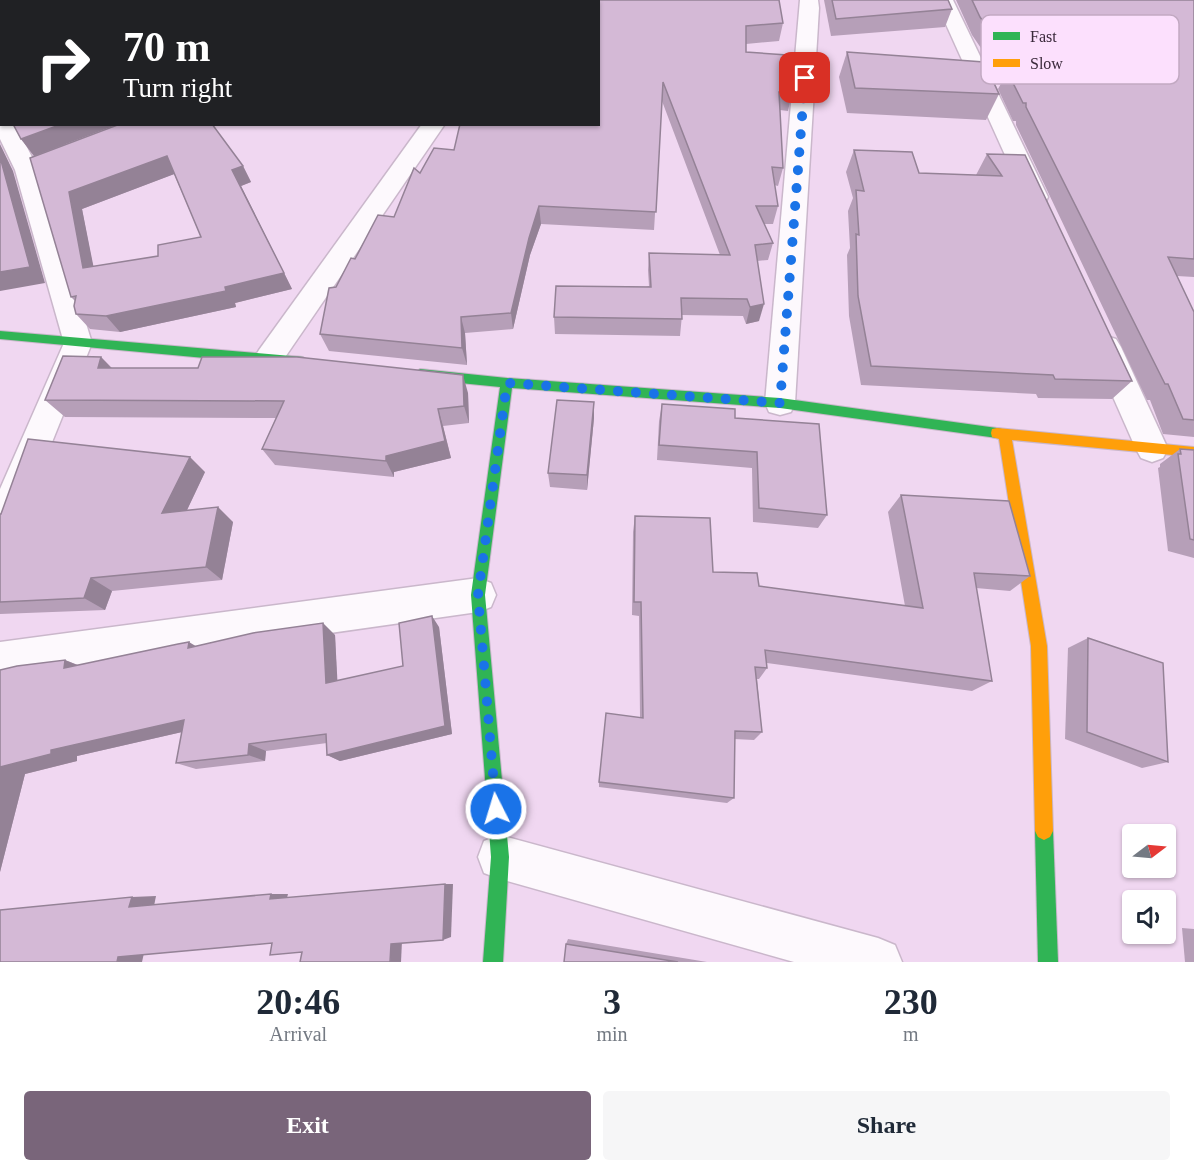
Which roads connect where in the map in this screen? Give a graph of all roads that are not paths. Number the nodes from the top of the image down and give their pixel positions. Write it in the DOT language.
graph roads {
  1 [pos="809,0"];
  2 [pos="944,0"];
  3 [pos="981,79"];
  4 [pos="983,84"];
  5 [pos="5,126"];
  6 [pos="144,126"];
  7 [pos="433,126"];
  8 [pos="27,171"];
  9 [pos="1045,216"];
  10 [pos="1094,322"];
  11 [pos="0,335"];
  12 [pos="78,342"];
  13 [pos="269,358"];
  14 [pos="317,363"];
  15 [pos="412,373"];
  16 [pos="507,383"];
  17 [pos="780,403"];
  18 [pos="1005,434"];
  19 [pos="1152,449"];
  20 [pos="1194,452"];
  21 [pos="0,529"];
  22 [pos="478,595"];
  23 [pos="0,661"];
  24 [pos="500,856"];
  25 [pos="493,962"];
  26 [pos="878,962"];
  27 [pos="1048,962"];
  1 -- 17 [label="street"];
  2 -- 3 [label="street"];
  4 -- 9 [label="street"];
  5 -- 8 [label="street"];
  6 -- 8 [label="street"];
  7 -- 13 [label="street"];
  8 -- 12 [label="street"];
  10 -- 19 [label="street"];
  11 -- 12 [label="street"];
  12 -- 13 [label="street"];
  12 -- 21 [label="street"];
  13 -- 14 [label="street"];
  15 -- 16 [label="street"];
  16 -- 17 [label="street"];
  16 -- 22 [label="street"];
  17 -- 18 [label="street"];
  18 -- 19 [label="street"];
  18 -- 27 [label="street"];
  19 -- 20 [label="street"];
  22 -- 23 [label="street"];
  22 -- 24 [label="street"];
  24 -- 25 [label="street"];
  24 -- 26 [label="street"];
}
